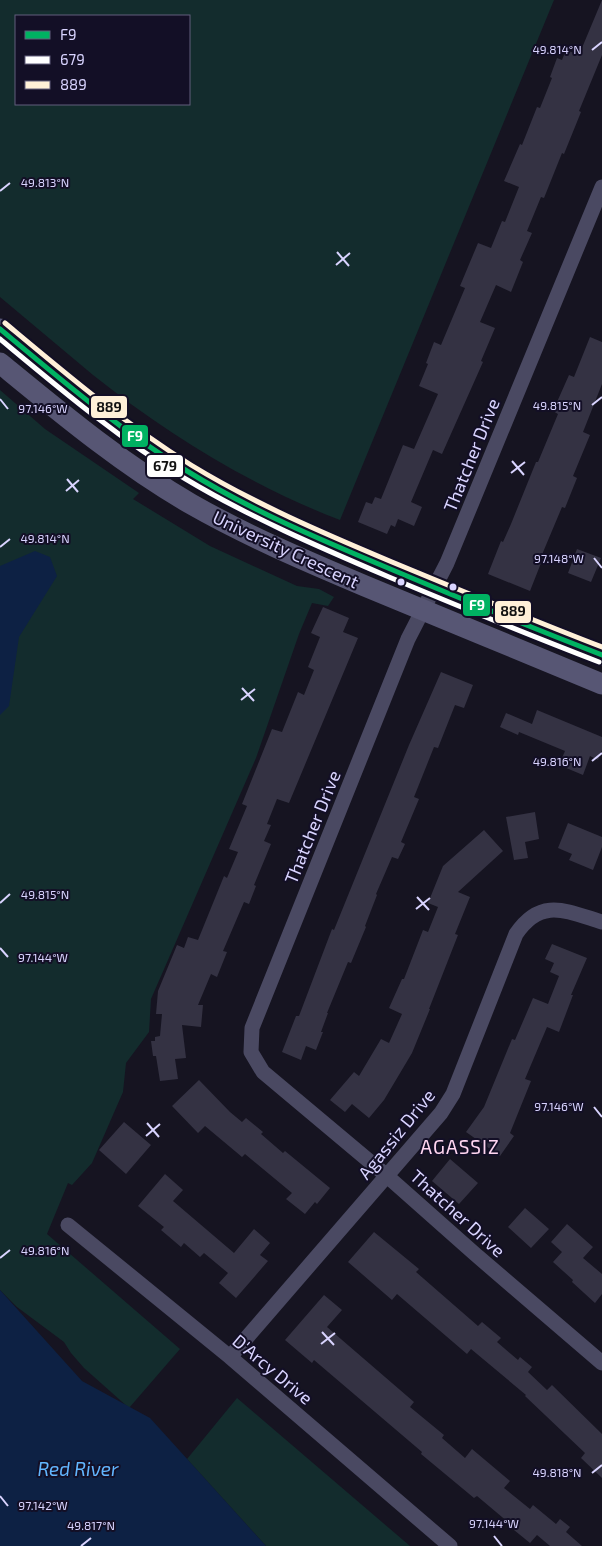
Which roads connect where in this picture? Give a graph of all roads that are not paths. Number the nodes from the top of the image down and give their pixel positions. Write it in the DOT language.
graph roads {
  1 [pos="602,187"];
  2 [pos="0,329"];
  3 [pos="0,363"];
  4 [pos="434,587"];
  5 [pos="422,611"];
  6 [pos="602,656"];
  7 [pos="602,684"];
  8 [pos="602,922"];
  9 [pos="387,1176"];
  10 [pos="68,1225"];
  11 [pos="230,1357"];
  12 [pos="602,1363"];
  13 [pos="450,1546"];
  1 -- 4 [label="street, Thatcher Drive"];
  2 -- 4 [label="main road, University Crescent"];
  3 -- 5 [label="main road, University Crescent"];
  4 -- 5 [label="street, Thatcher Drive"];
  4 -- 6 [label="main road, University Crescent"];
  5 -- 7 [label="main road, University Crescent"];
  5 -- 9 [label="street, Thatcher Drive"];
  8 -- 9 [label="street, Agassiz Drive"];
  9 -- 11 [label="street, Agassiz Drive"];
  9 -- 12 [label="street, Thatcher Drive"];
  10 -- 11 [label="street, D'Arcy Drive"];
  11 -- 13 [label="street, D'Arcy Drive"];
}
